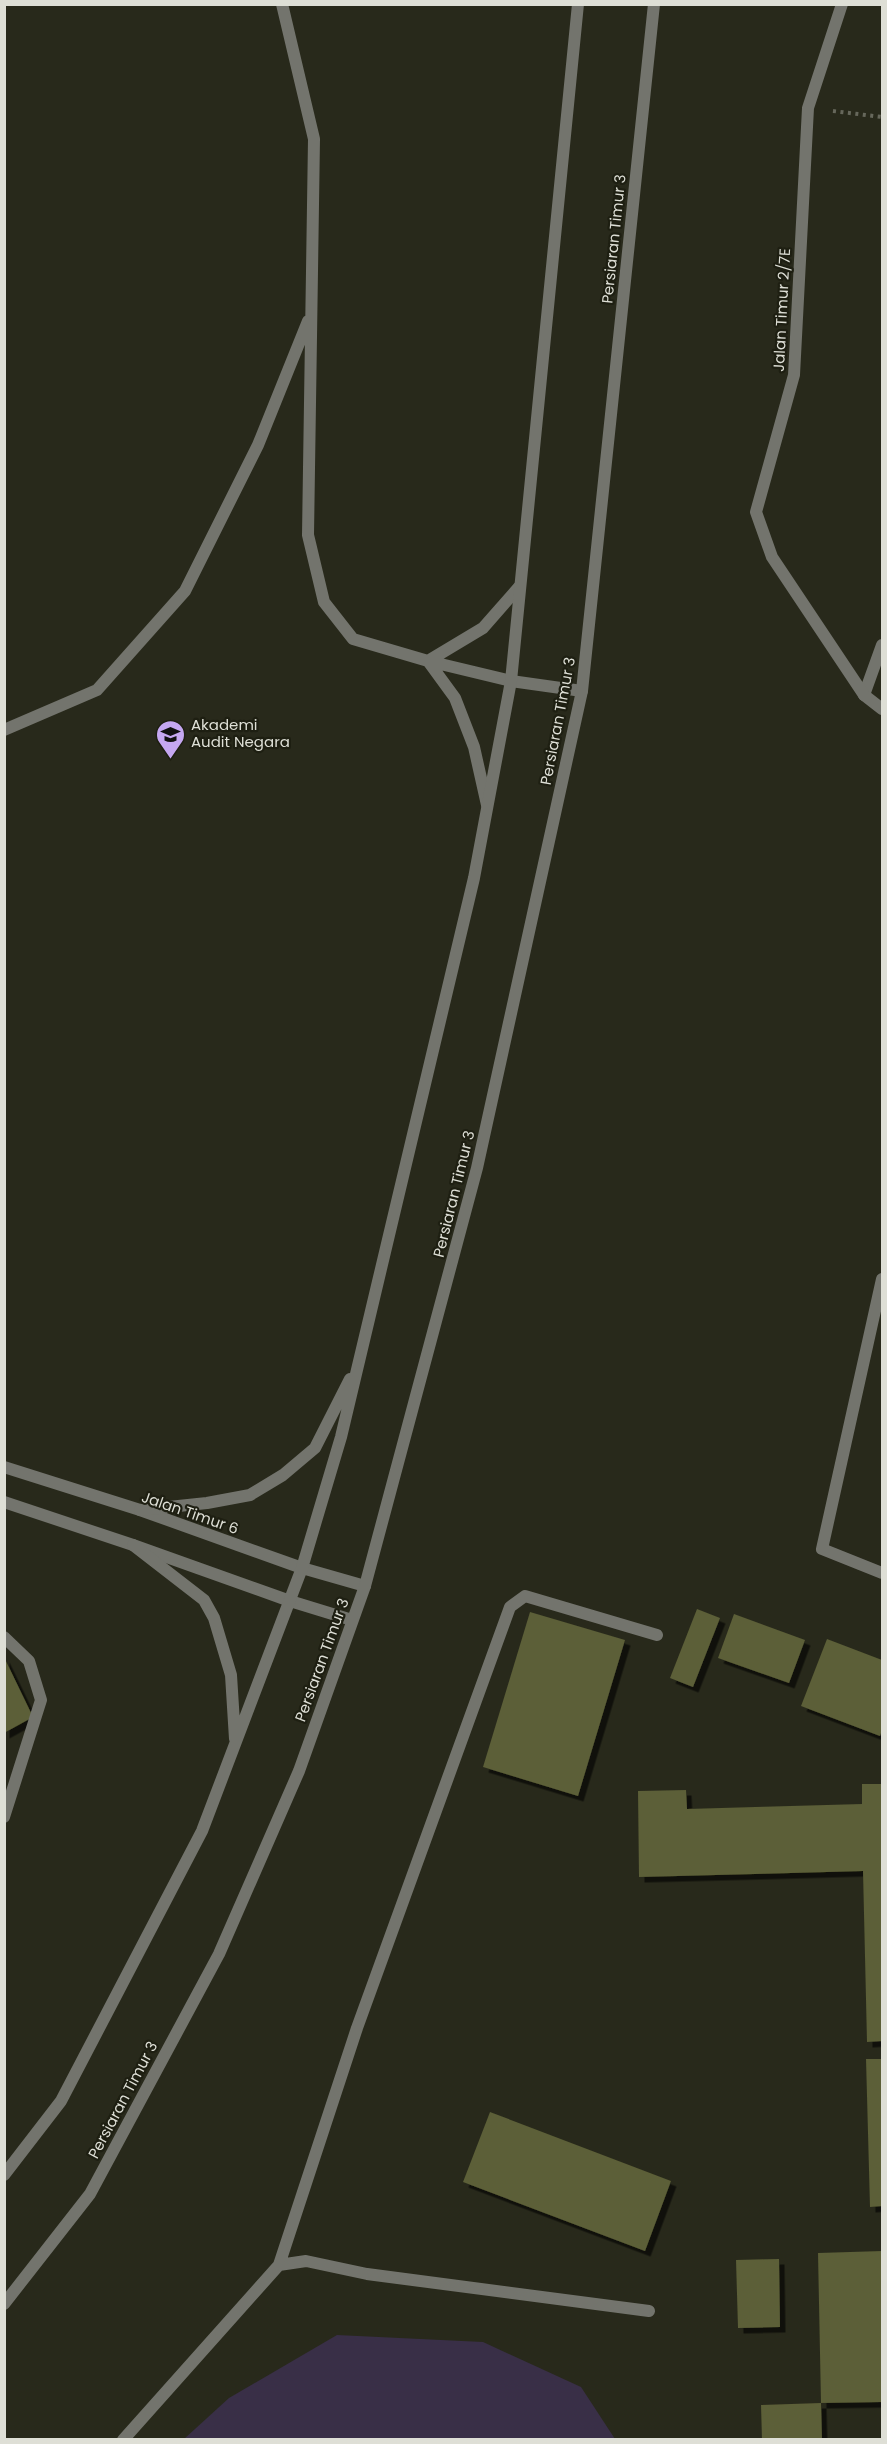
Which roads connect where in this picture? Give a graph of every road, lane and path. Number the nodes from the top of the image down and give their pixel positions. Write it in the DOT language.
graph roads {
  1 [pos="282,4"];
  2 [pos="578,4"];
  3 [pos="654,4"];
  4 [pos="842,4"];
  5 [pos="808,108"];
  6 [pos="882,117"];
  7 [pos="311,315"];
  8 [pos="519,587"];
  9 [pos="882,645"];
  10 [pos="428,661"];
  11 [pos="511,681"];
  12 [pos="582,691"];
  13 [pos="864,694"];
  14 [pos="882,709"];
  15 [pos="4,730"];
  16 [pos="488,810"];
  17 [pos="882,1279"];
  18 [pos="359,1361"];
  19 [pos="4,1467"];
  20 [pos="4,1502"];
  21 [pos="140,1510"];
  22 [pos="133,1545"];
  23 [pos="302,1568"];
  24 [pos="882,1573"];
  25 [pos="365,1586"];
  26 [pos="290,1601"];
  27 [pos="352,1620"];
  28 [pos="657,1635"];
  29 [pos="4,1637"];
  30 [pos="236,1743"];
  31 [pos="4,1817"];
  32 [pos="4,2175"];
  33 [pos="279,2265"];
  34 [pos="4,2304"];
  35 [pos="649,2311"];
  36 [pos="123,2439"];
  1 -- 7 [label="street"];
  2 -- 8 [label="street"];
  3 -- 12 [label="street, Persiaran Timur 3"];
  4 -- 5 [label="street, Jalan Timur 2/7E"];
  5 -- 6 [label="path"];
  5 -- 13 [label="street, Jalan Timur 2/7E"];
  7 -- 10 [label="street"];
  7 -- 15 [label="street"];
  8 -- 10 [label="street"];
  8 -- 11 [label="street"];
  9 -- 13 [label="street"];
  10 -- 11 [label="street"];
  10 -- 16 [label="street"];
  11 -- 12 [label="street"];
  11 -- 16 [label="street"];
  12 -- 25 [label="street, Persiaran Timur 3"];
  13 -- 14 [label="street, Jalan Timur 2/7E"];
  16 -- 18 [label="street"];
  17 -- 24 [label="street"];
  18 -- 21 [label="street"];
  18 -- 23 [label="street"];
  19 -- 21 [label="street, Jalan Timur 6"];
  20 -- 22 [label="street"];
  21 -- 23 [label="street, Jalan Timur 6"];
  22 -- 26 [label="street"];
  22 -- 30 [label="street"];
  23 -- 25 [label="street, Jalan Timur 6"];
  23 -- 26 [label="street"];
  25 -- 27 [label="street, Persiaran Timur 3"];
  26 -- 27 [label="street"];
  26 -- 30 [label="street"];
  27 -- 34 [label="street, Persiaran Timur 3"];
  28 -- 33 [label="street"];
  29 -- 31 [label="street"];
  30 -- 32 [label="street"];
  33 -- 35 [label="street"];
  33 -- 36 [label="street"];
}
